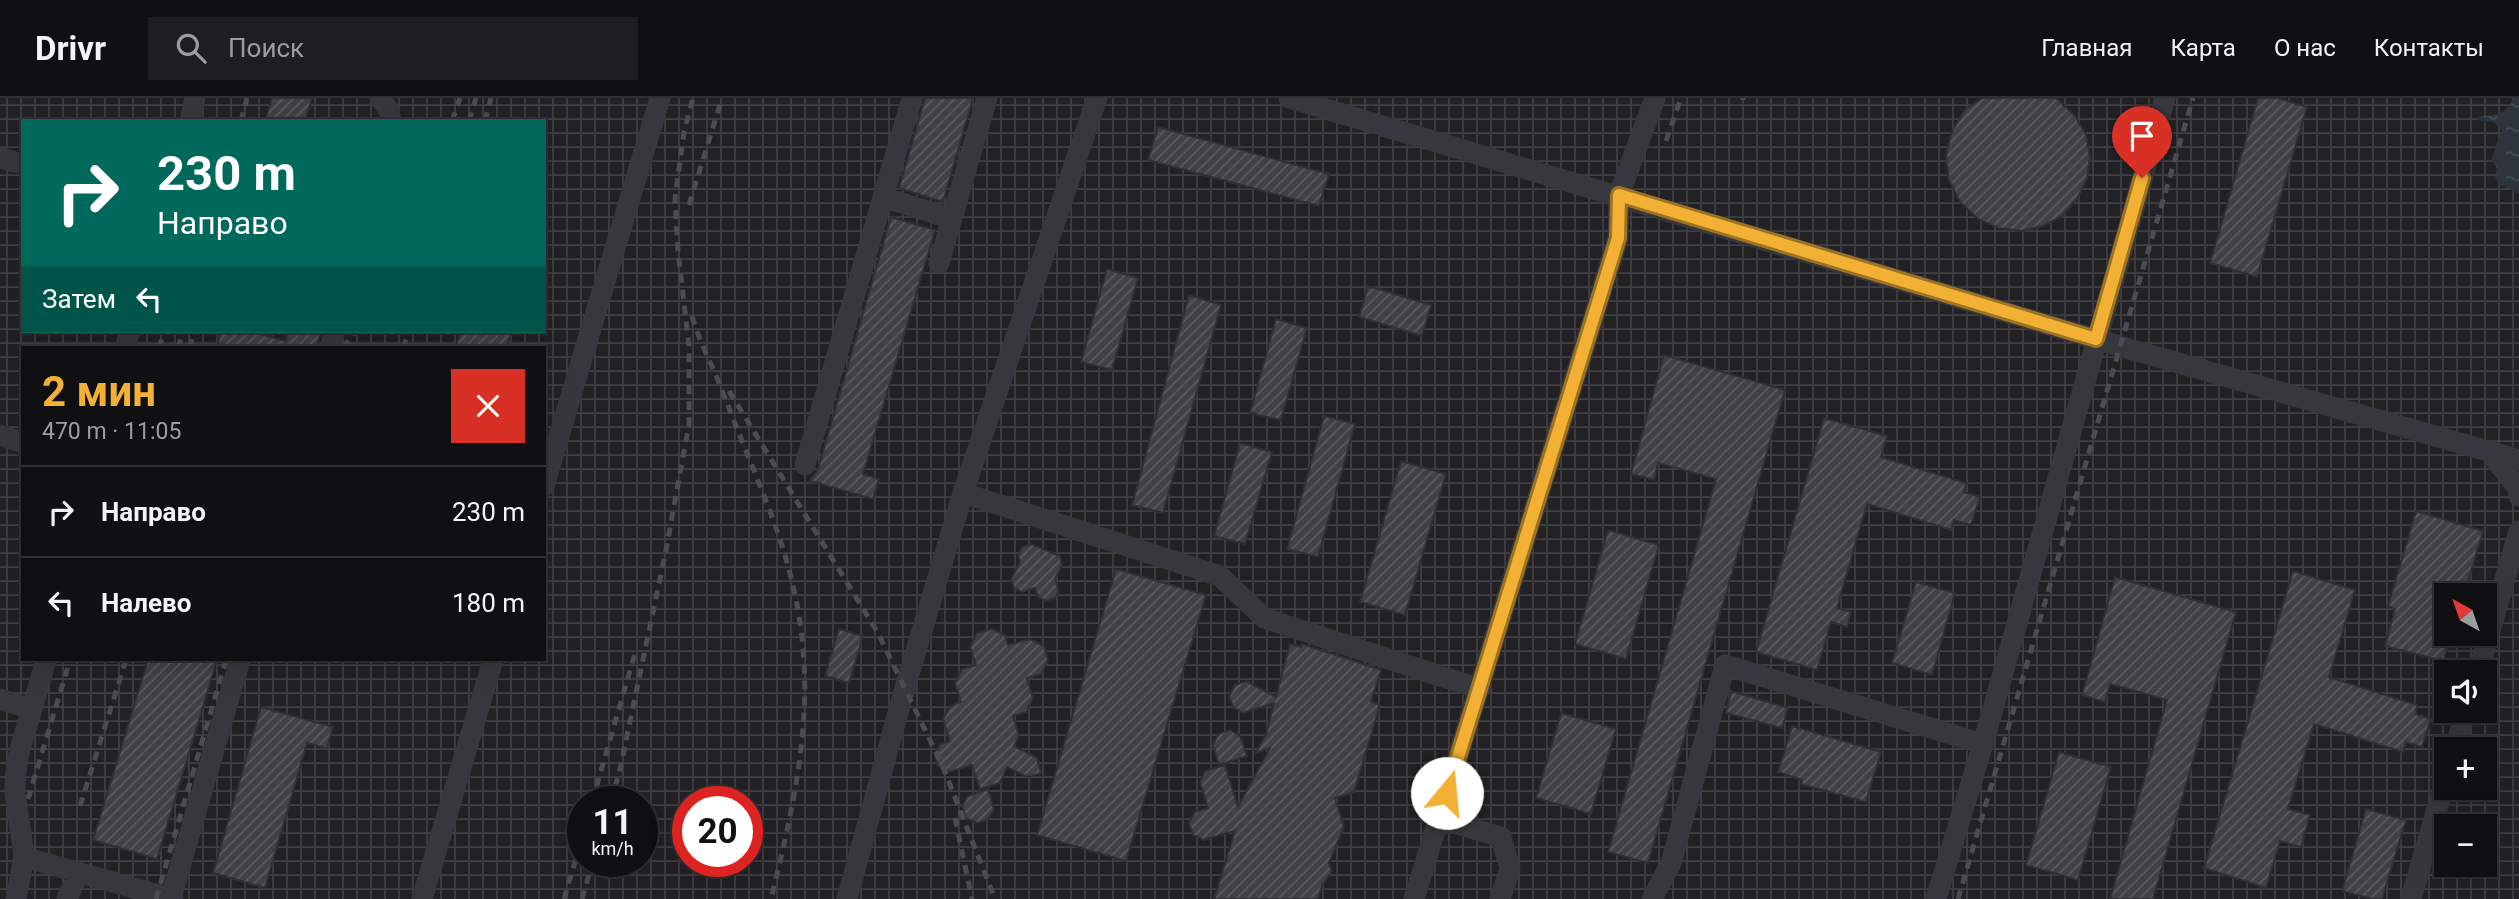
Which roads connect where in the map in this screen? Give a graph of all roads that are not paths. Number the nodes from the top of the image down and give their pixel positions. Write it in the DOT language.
graph roads {
  1 [pos="195,98"];
  2 [pos="380,98"];
  3 [pos="660,98"];
  4 [pos="912,98"];
  5 [pos="987,98"];
  6 [pos="1097,98"];
  7 [pos="1655,98"];
  8 [pos="2165,98"];
  9 [pos="1299,100"];
  10 [pos="190,119"];
  11 [pos="391,119"];
  12 [pos="0,158"];
  13 [pos="21,163"];
  14 [pos="1619,195"];
  15 [pos="883,197"];
  16 [pos="952,219"];
  17 [pos="939,263"];
  18 [pos="2096,339"];
  19 [pos="0,435"];
  20 [pos="21,442"];
  21 [pos="2489,451"];
  22 [pos="2519,460"];
  23 [pos="805,465"];
  24 [pos="546,479"];
  25 [pos="963,493"];
  26 [pos="2519,496"];
  27 [pos="2519,531"];
  28 [pos="2481,660"];
  29 [pos="46,661"];
  30 [pos="240,661"];
  31 [pos="493,661"];
  32 [pos="1479,689"];
  33 [pos="0,699"];
  34 [pos="32,709"];
  35 [pos="1983,744"];
  36 [pos="2440,800"];
  37 [pos="1439,819"];
  38 [pos="24,857"];
  39 [pos="79,872"];
  40 [pos="16,899"];
  41 [pos="67,899"];
  42 [pos="172,899"];
  43 [pos="422,899"];
  44 [pos="847,899"];
  45 [pos="1414,899"];
  46 [pos="1500,899"];
  47 [pos="1652,899"];
  48 [pos="1936,899"];
  49 [pos="2411,899"];
  1 -- 10 [label="lane"];
  2 -- 11 [label="lane"];
  3 -- 24 [label="lane"];
  4 -- 15 [label="lane"];
  5 -- 16 [label="lane"];
  6 -- 25 [label="lane"];
  7 -- 14 [label="lane"];
  8 -- 18 [label="lane"];
  9 -- 14 [label="lane"];
  12 -- 13 [label="lane"];
  14 -- 18 [label="lane"];
  14 -- 32 [label="lane"];
  15 -- 16 [label="lane"];
  15 -- 23 [label="lane"];
  16 -- 17 [label="lane"];
  18 -- 21 [label="lane"];
  18 -- 35 [label="lane"];
  19 -- 20 [label="lane"];
  21 -- 22 [label="lane"];
  21 -- 26 [label="lane"];
  25 -- 32 [label="lane"];
  25 -- 44 [label="lane"];
  27 -- 28 [label="lane"];
  29 -- 34 [label="lane"];
  30 -- 42 [label="lane"];
  31 -- 43 [label="lane"];
  32 -- 37 [label="lane"];
  33 -- 34 [label="lane"];
  34 -- 38 [label="lane"];
  35 -- 47 [label="lane"];
  35 -- 48 [label="lane"];
  36 -- 49 [label="lane"];
  37 -- 45 [label="lane"];
  37 -- 46 [label="lane"];
  38 -- 39 [label="lane"];
  38 -- 40 [label="lane"];
  39 -- 41 [label="lane"];
  39 -- 42 [label="lane"];
}
